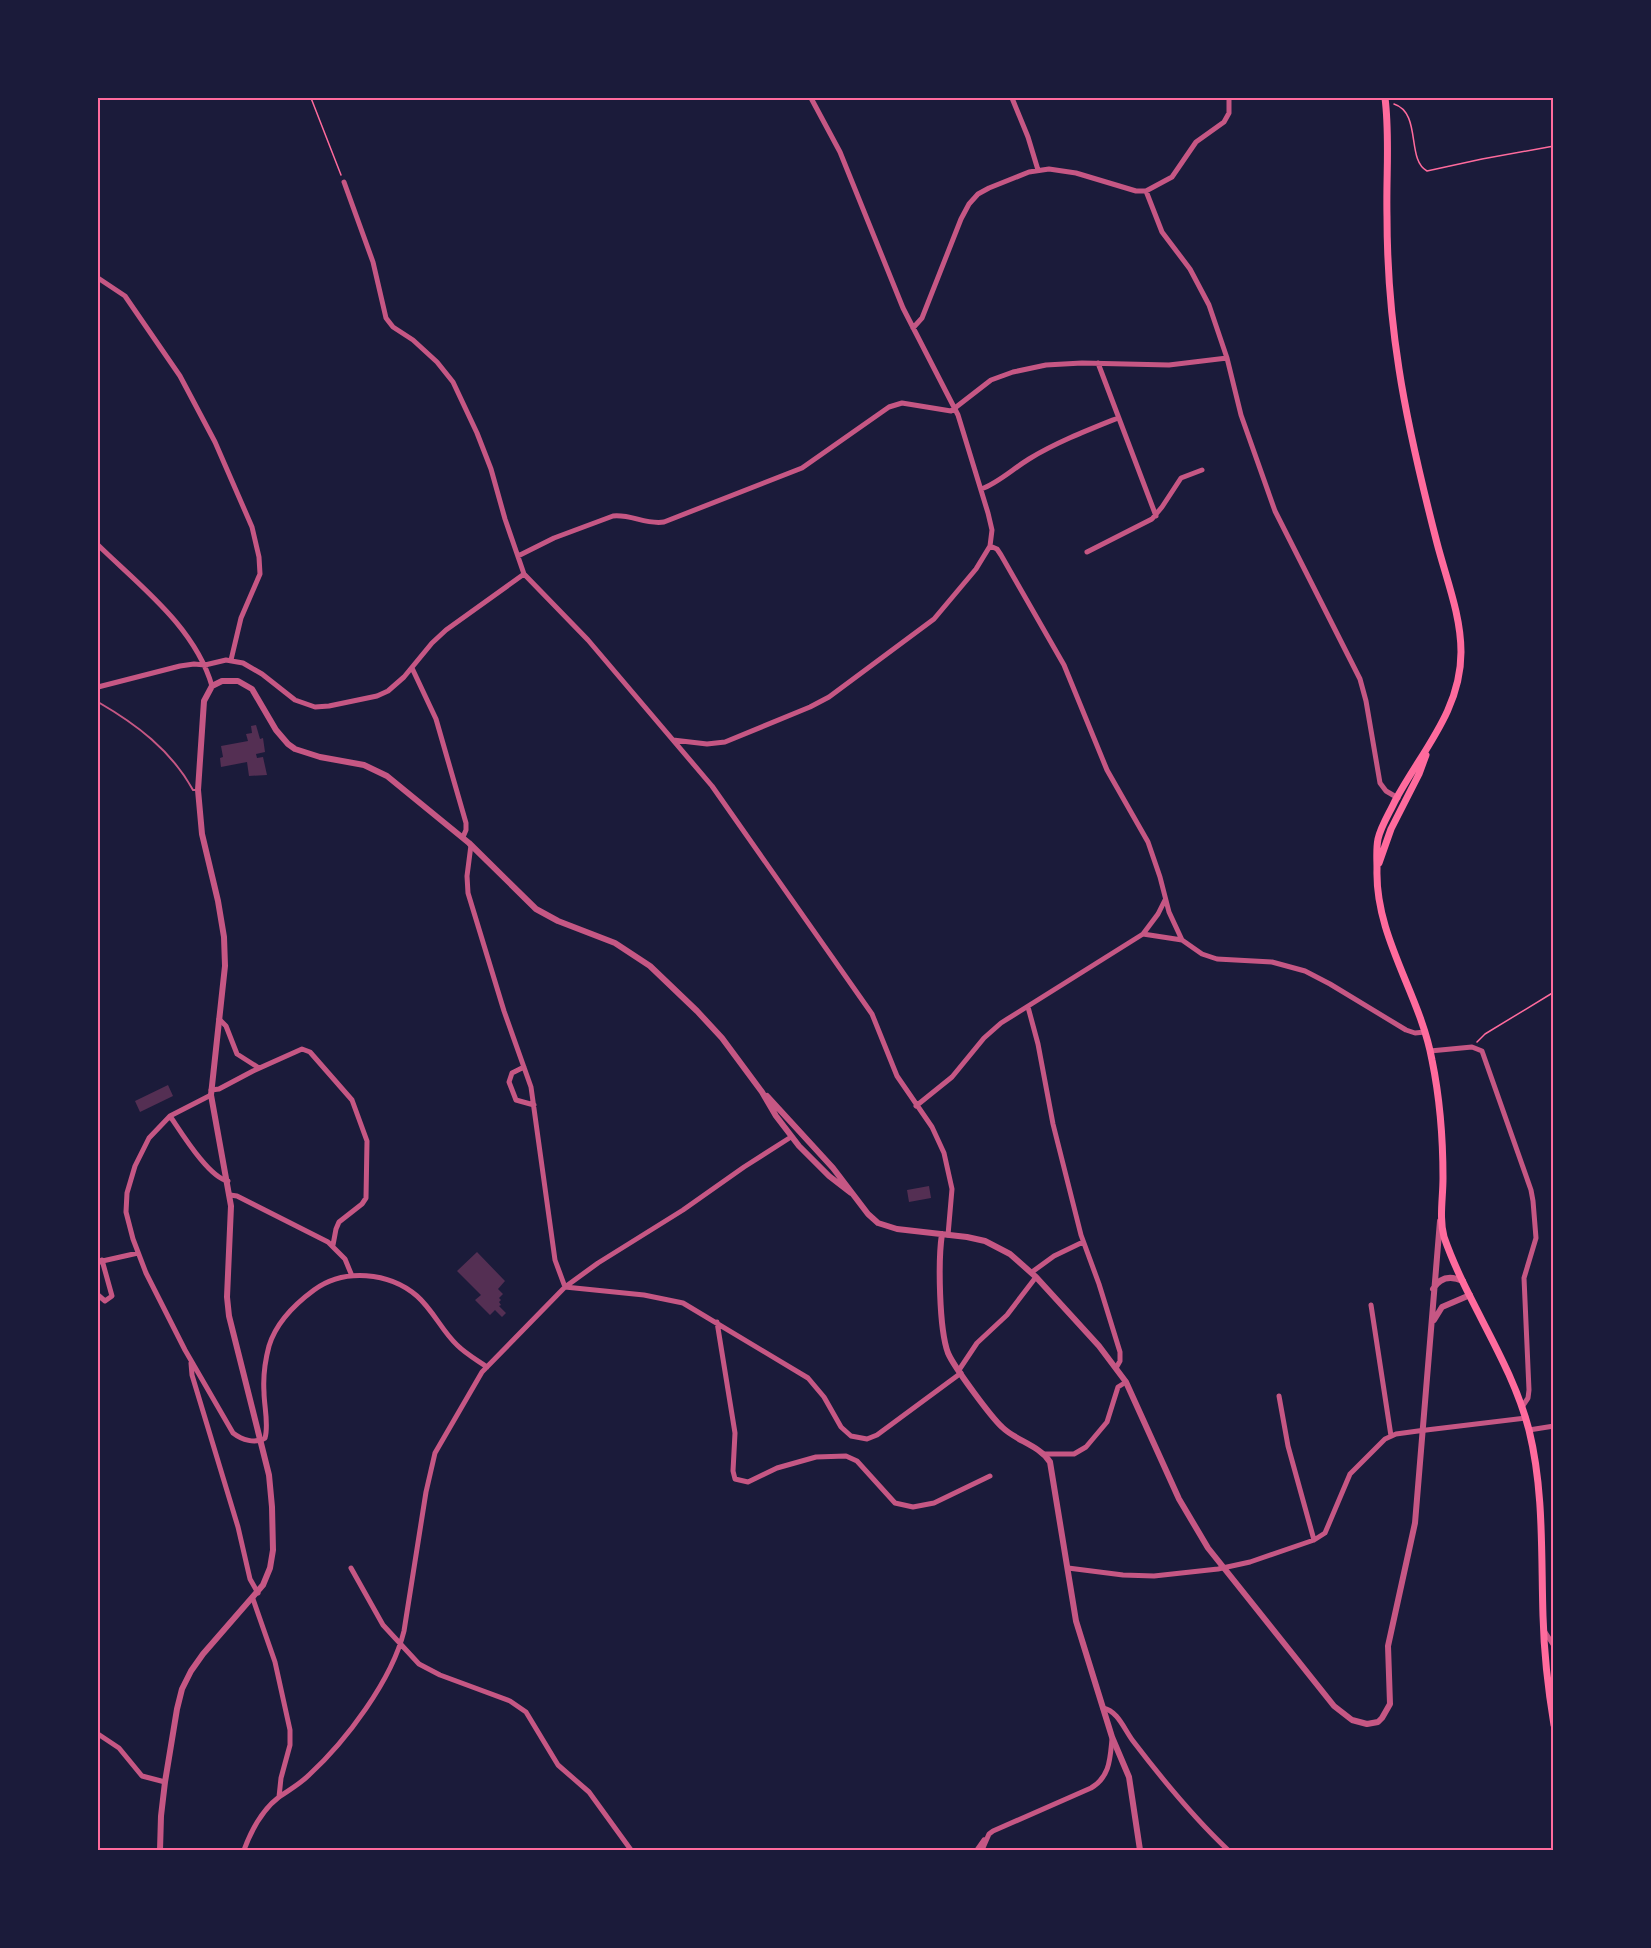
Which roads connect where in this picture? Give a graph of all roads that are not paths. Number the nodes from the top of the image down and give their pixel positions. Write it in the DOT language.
graph roads {
  1 [pos="811,98"];
  2 [pos="1012,98"];
  3 [pos="1229,98"];
  4 [pos="1385,100"];
  5 [pos="1038,170"];
  6 [pos="344,182"];
  7 [pos="1146,191"];
  8 [pos="98,278"];
  9 [pos="913,328"];
  10 [pos="1227,358"];
  11 [pos="1098,363"];
  12 [pos="955,410"];
  13 [pos="1118,418"];
  14 [pos="1202,470"];
  15 [pos="981,489"];
  16 [pos="1156,516"];
  17 [pos="98,545"];
  18 [pos="990,546"];
  19 [pos="1087,552"];
  20 [pos="518,556"];
  21 [pos="524,574"];
  22 [pos="231,660"];
  23 [pos="205,665"];
  24 [pos="412,668"];
  25 [pos="212,686"];
  26 [pos="98,687"];
  27 [pos="98,702"];
  28 [pos="673,740"];
  29 [pos="1427,750"];
  30 [pos="198,790"];
  31 [pos="1397,798"];
  32 [pos="1405,802"];
  33 [pos="463,837"];
  34 [pos="471,845"];
  35 [pos="1377,871"];
  36 [pos="1165,898"];
  37 [pos="1143,934"];
  38 [pos="1182,939"];
  39 [pos="1028,1007"];
  40 [pos="219,1019"];
  41 [pos="1425,1032"];
  42 [pos="1430,1051"];
  43 [pos="524,1067"];
  44 [pos="259,1068"];
  45 [pos="762,1092"];
  46 [pos="211,1093"];
  47 [pos="534,1105"];
  48 [pos="916,1106"];
  49 [pos="170,1116"];
  50 [pos="798,1132"];
  51 [pos="791,1137"];
  52 [pos="228,1181"];
  53 [pos="851,1193"];
  54 [pos="230,1195"];
  55 [pos="1441,1214"];
  56 [pos="945,1234"];
  57 [pos="1083,1242"];
  58 [pos="333,1245"];
  59 [pos="138,1253"];
  60 [pos="100,1261"];
  61 [pos="1034,1274"];
  62 [pos="352,1276"];
  63 [pos="1463,1281"];
  64 [pos="564,1287"];
  65 [pos="1433,1291"];
  66 [pos="98,1295"];
  67 [pos="1470,1295"];
  68 [pos="1371,1305"];
  69 [pos="717,1322"];
  70 [pos="1432,1326"];
  71 [pos="191,1362"];
  72 [pos="487,1367"];
  73 [pos="1116,1368"];
  74 [pos="960,1371"];
  75 [pos="1126,1382"];
  76 [pos="1279,1396"];
  77 [pos="1521,1407"];
  78 [pos="1526,1418"];
  79 [pos="1554,1426"];
  80 [pos="1423,1430"];
  81 [pos="1529,1430"];
  82 [pos="1391,1436"];
  83 [pos="260,1441"];
  84 [pos="1044,1454"];
  85 [pos="990,1476"];
  86 [pos="1314,1540"];
  87 [pos="351,1568"];
  88 [pos="1068,1568"];
  89 [pos="1223,1568"];
  90 [pos="255,1596"];
  91 [pos="1543,1629"];
  92 [pos="400,1646"];
  93 [pos="1554,1646"];
  94 [pos="1554,1683"];
  95 [pos="1549,1695"];
  96 [pos="1103,1707"];
  97 [pos="1554,1725"];
  98 [pos="98,1734"];
  99 [pos="1112,1737"];
  100 [pos="165,1782"];
  101 [pos="279,1797"];
  102 [pos="989,1834"];
  103 [pos="160,1851"];
  104 [pos="244,1851"];
  105 [pos="631,1851"];
  106 [pos="977,1851"];
  107 [pos="982,1851"];
  108 [pos="1140,1851"];
  109 [pos="1228,1851"];
  1 -- 9 [label="street"];
  2 -- 5 [label="street"];
  3 -- 7 [label="street"];
  4 -- 29 [label="main road"];
  5 -- 7 [label="street"];
  5 -- 9 [label="street"];
  6 -- 20 [label="street"];
  7 -- 10 [label="street"];
  8 -- 22 [label="street"];
  9 -- 12 [label="street"];
  10 -- 11 [label="street"];
  10 -- 31 [label="street"];
  11 -- 12 [label="street"];
  11 -- 13 [label="street"];
  12 -- 15 [label="street"];
  12 -- 20 [label="street"];
  13 -- 15 [label="street"];
  13 -- 16 [label="street"];
  14 -- 16 [label="street"];
  15 -- 18 [label="street"];
  16 -- 19 [label="street"];
  17 -- 23 [label="street"];
  18 -- 28 [label="street"];
  18 -- 36 [label="street"];
  20 -- 21 [label="street"];
  21 -- 24 [label="street"];
  21 -- 28 [label="street"];
  22 -- 23 [label="street"];
  22 -- 24 [label="street"];
  23 -- 25 [label="street"];
  23 -- 26 [label="street"];
  24 -- 33 [label="street"];
  25 -- 30 [label="street"];
  25 -- 33 [label="street"];
  27 -- 30 [label="lane"];
  28 -- 48 [label="street"];
  29 -- 31 [label="main road"];
  29 -- 32 [label="main road"];
  30 -- 40 [label="street"];
  31 -- 32 [label="street"];
  31 -- 35 [label="main road"];
  32 -- 35 [label="main road"];
  33 -- 34 [label="street"];
  34 -- 43 [label="street"];
  34 -- 45 [label="street"];
  35 -- 41 [label="main road"];
  36 -- 37 [label="street"];
  36 -- 38 [label="street"];
  37 -- 38 [label="street"];
  37 -- 39 [label="street"];
  38 -- 41 [label="street"];
  39 -- 48 [label="street"];
  39 -- 57 [label="street"];
  40 -- 44 [label="street"];
  40 -- 46 [label="street"];
  41 -- 42 [label="main road"];
  42 -- 55 [label="main road"];
  42 -- 77 [label="street"];
  43 -- 47 [label="street"];
  43 -- 47 [label="street"];
  44 -- 46 [label="street"];
  44 -- 58 [label="street"];
  45 -- 50 [label="street"];
  45 -- 51 [label="street"];
  46 -- 49 [label="street"];
  46 -- 52 [label="street"];
  47 -- 64 [label="street"];
  48 -- 56 [label="street"];
  49 -- 52 [label="street"];
  49 -- 59 [label="street"];
  50 -- 51 [label="street"];
  50 -- 53 [label="street"];
  51 -- 53 [label="street"];
  51 -- 64 [label="street"];
  52 -- 54 [label="street"];
  53 -- 56 [label="street"];
  54 -- 58 [label="street"];
  54 -- 83 [label="street"];
  55 -- 63 [label="main road"];
  55 -- 65 [label="street"];
  56 -- 61 [label="street"];
  56 -- 74 [label="street"];
  57 -- 61 [label="street"];
  57 -- 73 [label="street"];
  58 -- 62 [label="street"];
  59 -- 60 [label="street"];
  59 -- 71 [label="street"];
  60 -- 66 [label="street"];
  61 -- 73 [label="street"];
  61 -- 74 [label="street"];
  62 -- 72 [label="street"];
  62 -- 83 [label="street"];
  63 -- 65 [label="street"];
  63 -- 67 [label="main road"];
  64 -- 69 [label="street"];
  64 -- 72 [label="street"];
  65 -- 70 [label="street"];
  67 -- 70 [label="street"];
  67 -- 77 [label="main road"];
  68 -- 82 [label="street"];
  69 -- 74 [label="street"];
  69 -- 85 [label="street"];
  70 -- 80 [label="street"];
  71 -- 83 [label="street"];
  71 -- 90 [label="street"];
  72 -- 92 [label="street"];
  73 -- 75 [label="street"];
  74 -- 84 [label="street"];
  75 -- 84 [label="street"];
  75 -- 89 [label="street"];
  76 -- 86 [label="street"];
  77 -- 78 [label="main road"];
  78 -- 80 [label="street"];
  78 -- 81 [label="main road"];
  79 -- 81 [label="street"];
  80 -- 82 [label="street"];
  80 -- 89 [label="street"];
  81 -- 91 [label="main road"];
  82 -- 86 [label="street"];
  83 -- 90 [label="street"];
  84 -- 88 [label="street"];
  86 -- 89 [label="street"];
  87 -- 92 [label="street"];
  88 -- 89 [label="street"];
  88 -- 96 [label="street"];
  90 -- 100 [label="street"];
  90 -- 101 [label="street"];
  91 -- 93 [label="street"];
  91 -- 95 [label="main road"];
  92 -- 101 [label="street"];
  92 -- 105 [label="street"];
  94 -- 95 [label="street"];
  95 -- 97 [label="main road"];
  96 -- 99 [label="street"];
  96 -- 109 [label="street"];
  98 -- 100 [label="street"];
  99 -- 102 [label="street"];
  99 -- 108 [label="street"];
  100 -- 103 [label="street"];
  101 -- 104 [label="street"];
  102 -- 106 [label="street"];
  102 -- 107 [label="street"];
}
